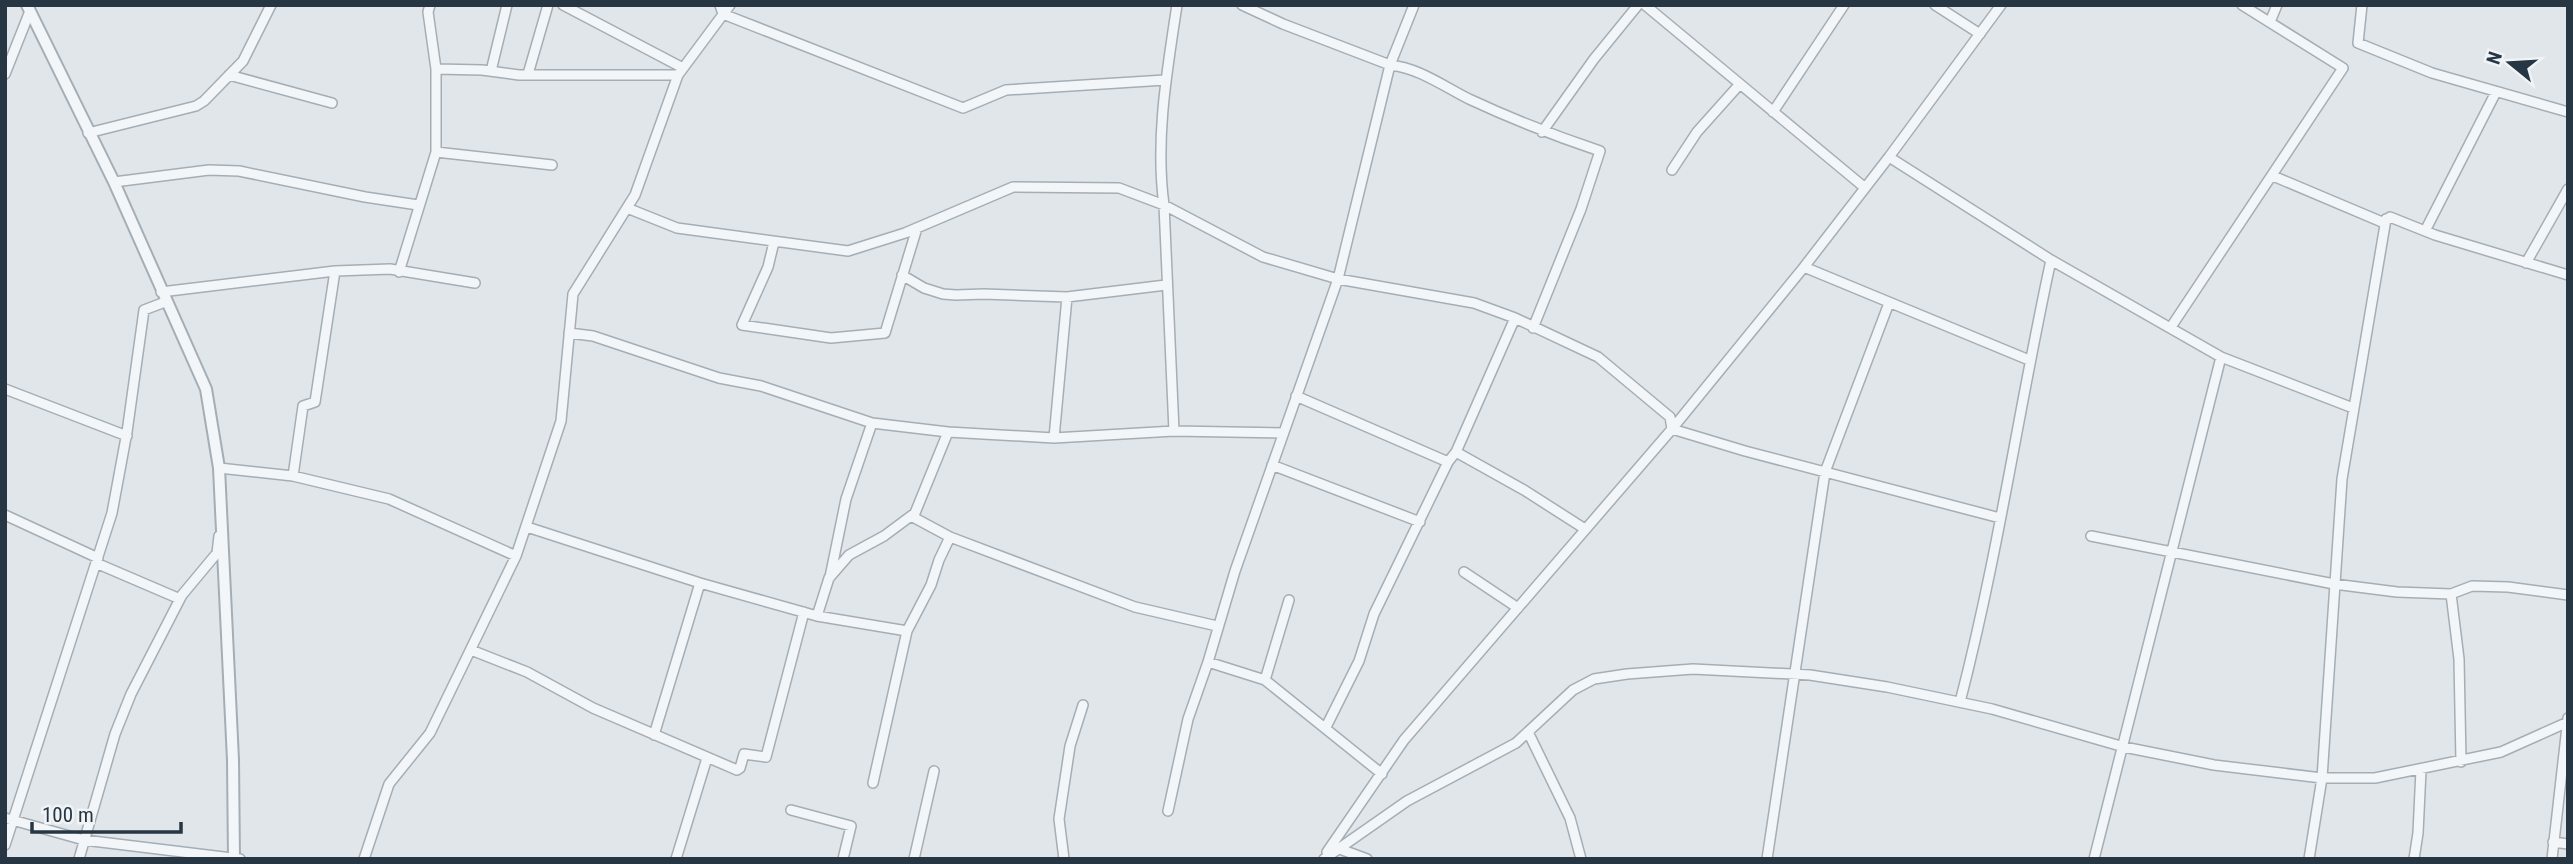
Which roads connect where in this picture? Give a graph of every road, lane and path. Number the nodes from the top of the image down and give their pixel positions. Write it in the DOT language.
graph roads {
  1 [pos="271,5"];
  2 [pos="430,5"];
  3 [pos="507,5"];
  4 [pos="548,5"];
  5 [pos="564,5"];
  6 [pos="730,5"];
  7 [pos="1177,5"];
  8 [pos="1242,5"];
  9 [pos="1414,5"];
  10 [pos="1638,5"];
  11 [pos="1844,5"];
  12 [pos="1935,5"];
  13 [pos="2001,5"];
  14 [pos="2242,5"];
  15 [pos="2277,5"];
  16 [pos="2362,5"];
  17 [pos="1648,6"];
  18 [pos="29,8"];
  19 [pos="722,10"];
  20 [pos="2270,22"];
  21 [pos="1980,34"];
  22 [pos="1390,65"];
  23 [pos="436,69"];
  24 [pos="491,71"];
  25 [pos="681,72"];
  26 [pos="5,74"];
  27 [pos="528,74"];
  28 [pos="229,75"];
  29 [pos="1165,80"];
  30 [pos="1739,85"];
  31 [pos="2496,92"];
  32 [pos="332,103"];
  33 [pos="1773,112"];
  34 [pos="2568,112"];
  35 [pos="1542,132"];
  36 [pos="88,133"];
  37 [pos="436,152"];
  38 [pos="1889,157"];
  39 [pos="552,165"];
  40 [pos="1672,170"];
  41 [pos="2273,176"];
  42 [pos="114,182"];
  43 [pos="1864,187"];
  44 [pos="2568,189"];
  45 [pos="418,205"];
  46 [pos="1164,205"];
  47 [pos="627,208"];
  48 [pos="2386,219"];
  49 [pos="917,228"];
  50 [pos="2426,231"];
  51 [pos="774,242"];
  52 [pos="2051,260"];
  53 [pos="2526,263"];
  54 [pos="1804,267"];
  55 [pos="335,271"];
  56 [pos="399,272"];
  57 [pos="902,275"];
  58 [pos="2568,275"];
  59 [pos="1338,279"];
  60 [pos="475,283"];
  61 [pos="1166,285"];
  62 [pos="163,297"];
  63 [pos="1067,297"];
  64 [pos="1889,303"];
  65 [pos="1515,318"];
  66 [pos="2171,327"];
  67 [pos="1533,328"];
  68 [pos="569,333"];
  69 [pos="2221,357"];
  70 [pos="2029,360"];
  71 [pos="5,389"];
  72 [pos="1296,396"];
  73 [pos="2353,408"];
  74 [pos="872,423"];
  75 [pos="1672,429"];
  76 [pos="1174,431"];
  77 [pos="948,432"];
  78 [pos="1283,433"];
  79 [pos="127,436"];
  80 [pos="1054,438"];
  81 [pos="1455,452"];
  82 [pos="1448,462"];
  83 [pos="1272,465"];
  84 [pos="219,468"];
  85 [pos="1825,472"];
  86 [pos="293,477"];
  87 [pos="222,506"];
  88 [pos="5,516"];
  89 [pos="911,516"];
  90 [pos="2000,518"];
  91 [pos="1420,522"];
  92 [pos="527,527"];
  93 [pos="1585,529"];
  94 [pos="2091,536"];
  95 [pos="950,537"];
  96 [pos="2173,554"];
  97 [pos="516,556"];
  98 [pos="97,561"];
  99 [pos="1464,572"];
  100 [pos="829,578"];
  101 [pos="700,583"];
  102 [pos="2334,584"];
  103 [pos="2451,594"];
  104 [pos="2568,595"];
  105 [pos="180,599"];
  106 [pos="1289,600"];
  107 [pos="1518,608"];
  108 [pos="804,612"];
  109 [pos="817,616"];
  110 [pos="1217,626"];
  111 [pos="907,631"];
  112 [pos="471,650"];
  113 [pos="1208,662"];
  114 [pos="1796,675"];
  115 [pos="1265,680"];
  116 [pos="1960,702"];
  117 [pos="1083,705"];
  118 [pos="2568,720"];
  119 [pos="1326,727"];
  120 [pos="1528,732"];
  121 [pos="654,735"];
  122 [pos="2124,747"];
  123 [pos="707,758"];
  124 [pos="2460,762"];
  125 [pos="2421,770"];
  126 [pos="934,771"];
  127 [pos="1382,774"];
  128 [pos="2322,778"];
  129 [pos="873,783"];
  130 [pos="791,810"];
  131 [pos="1168,811"];
  132 [pos="9,819"];
  133 [pos="83,840"];
  134 [pos="2553,842"];
  135 [pos="2568,844"];
  136 [pos="5,845"];
  137 [pos="1337,848"];
  138 [pos="236,858"];
  139 [pos="79,859"];
  140 [pos="365,859"];
  141 [pos="676,859"];
  142 [pos="844,859"];
  143 [pos="914,859"];
  144 [pos="1064,859"];
  145 [pos="1323,859"];
  146 [pos="1367,859"];
  147 [pos="1581,859"];
  148 [pos="1767,859"];
  149 [pos="2094,859"];
  150 [pos="2309,859"];
  151 [pos="2414,859"];
  152 [pos="2552,859"];
  1 -- 28 [label="street"];
  2 -- 23 [label="street"];
  3 -- 24 [label="street"];
  4 -- 27 [label="street"];
  5 -- 25 [label="street"];
  6 -- 19 [label="street"];
  7 -- 29 [label="street"];
  8 -- 22 [label="street"];
  9 -- 22 [label="street"];
  10 -- 35 [label="street"];
  11 -- 33 [label="street"];
  12 -- 21 [label="street"];
  13 -- 21 [label="street"];
  14 -- 20 [label="street"];
  15 -- 20 [label="street"];
  16 -- 31 [label="street"];
  17 -- 30 [label="street"];
  18 -- 26 [label="street"];
  18 -- 36 [label="street"];
  19 -- 25 [label="street"];
  19 -- 29 [label="street"];
  20 -- 41 [label="street"];
  21 -- 38 [label="street"];
  22 -- 35 [label="street"];
  22 -- 59 [label="street"];
  23 -- 24 [label="street"];
  23 -- 37 [label="street"];
  24 -- 27 [label="street"];
  25 -- 27 [label="street"];
  25 -- 47 [label="street"];
  28 -- 32 [label="street"];
  28 -- 36 [label="street"];
  29 -- 46 [label="street"];
  30 -- 33 [label="street"];
  30 -- 40 [label="street"];
  31 -- 34 [label="street"];
  31 -- 50 [label="street"];
  33 -- 43 [label="street"];
  35 -- 67 [label="street"];
  36 -- 42 [label="street"];
  37 -- 39 [label="street"];
  37 -- 45 [label="street"];
  38 -- 43 [label="street"];
  38 -- 52 [label="street"];
  41 -- 48 [label="street"];
  41 -- 66 [label="street"];
  42 -- 45 [label="street"];
  42 -- 62 [label="street"];
  43 -- 54 [label="street"];
  44 -- 53 [label="street"];
  45 -- 56 [label="street"];
  46 -- 49 [label="street"];
  46 -- 59 [label="street"];
  46 -- 61 [label="street"];
  47 -- 51 [label="street"];
  47 -- 68 [label="street"];
  48 -- 50 [label="street"];
  48 -- 73 [label="street"];
  49 -- 51 [label="street"];
  49 -- 57 [label="street"];
  50 -- 53 [label="street"];
  51 -- 57 [label="street"];
  52 -- 66 [label="street"];
  52 -- 70 [label="street"];
  53 -- 58 [label="street"];
  54 -- 64 [label="street"];
  54 -- 75 [label="street"];
  55 -- 56 [label="street"];
  55 -- 62 [label="street"];
  55 -- 86 [label="street"];
  56 -- 60 [label="street"];
  57 -- 63 [label="street"];
  59 -- 65 [label="street"];
  59 -- 72 [label="street"];
  61 -- 63 [label="street"];
  61 -- 76 [label="street"];
  62 -- 79 [label="street"];
  62 -- 84 [label="street"];
  63 -- 80 [label="street"];
  64 -- 70 [label="street"];
  64 -- 85 [label="street"];
  65 -- 67 [label="street"];
  65 -- 81 [label="street"];
  66 -- 69 [label="street"];
  67 -- 75 [label="street"];
  68 -- 74 [label="street"];
  68 -- 92 [label="street"];
  69 -- 73 [label="street"];
  69 -- 96 [label="street"];
  70 -- 90 [label="street"];
  71 -- 79 [label="street"];
  72 -- 78 [label="street"];
  72 -- 82 [label="street"];
  73 -- 102 [label="street"];
  74 -- 77 [label="street"];
  74 -- 100 [label="street"];
  75 -- 85 [label="street"];
  75 -- 93 [label="street"];
  76 -- 78 [label="street"];
  76 -- 80 [label="street"];
  77 -- 80 [label="street"];
  77 -- 89 [label="street"];
  78 -- 83 [label="street"];
  79 -- 98 [label="street"];
  81 -- 82 [label="street"];
  81 -- 93 [label="street"];
  82 -- 91 [label="street"];
  83 -- 91 [label="street"];
  83 -- 110 [label="street"];
  84 -- 86 [label="street"];
  84 -- 87 [label="street"];
  85 -- 90 [label="street"];
  85 -- 114 [label="street"];
  86 -- 97 [label="street"];
  87 -- 105 [label="street"];
  87 -- 138 [label="street"];
  88 -- 98 [label="street"];
  89 -- 95 [label="street"];
  89 -- 100 [label="street"];
  90 -- 116 [label="street"];
  91 -- 119 [label="street"];
  92 -- 97 [label="street"];
  92 -- 101 [label="street"];
  93 -- 107 [label="street"];
  94 -- 96 [label="street"];
  95 -- 110 [label="street"];
  95 -- 111 [label="street"];
  96 -- 102 [label="street"];
  96 -- 122 [label="street"];
  97 -- 112 [label="street"];
  98 -- 105 [label="street"];
  98 -- 132 [label="street"];
  99 -- 107 [label="street"];
  100 -- 109 [label="street"];
  101 -- 108 [label="street"];
  101 -- 121 [label="street"];
  102 -- 103 [label="street"];
  102 -- 128 [label="street"];
  103 -- 104 [label="street"];
  103 -- 124 [label="street"];
  105 -- 133 [label="street"];
  106 -- 115 [label="street"];
  107 -- 127 [label="street"];
  108 -- 109 [label="street"];
  108 -- 123 [label="street"];
  109 -- 111 [label="street"];
  110 -- 113 [label="street"];
  111 -- 129 [label="street"];
  112 -- 121 [label="street"];
  112 -- 140 [label="street"];
  113 -- 115 [label="street"];
  113 -- 131 [label="street"];
  114 -- 116 [label="street"];
  114 -- 120 [label="street"];
  114 -- 148 [label="street"];
  115 -- 119 [label="street"];
  116 -- 122 [label="street"];
  117 -- 144 [label="street"];
  118 -- 124 [label="street"];
  118 -- 134 [label="street"];
  119 -- 127 [label="street"];
  120 -- 137 [label="street"];
  120 -- 147 [label="street"];
  121 -- 123 [label="street"];
  122 -- 128 [label="street"];
  122 -- 149 [label="street"];
  123 -- 141 [label="street"];
  124 -- 125 [label="street"];
  125 -- 128 [label="street"];
  125 -- 151 [label="street"];
  126 -- 143 [label="street"];
  127 -- 145 [label="street"];
  128 -- 150 [label="street"];
  130 -- 142 [label="street"];
  132 -- 133 [label="street"];
  132 -- 136 [label="street"];
  133 -- 138 [label="street"];
  133 -- 139 [label="street"];
  134 -- 135 [label="street"];
  134 -- 152 [label="street"];
  137 -- 145 [label="street"];
  137 -- 146 [label="street"];
}
